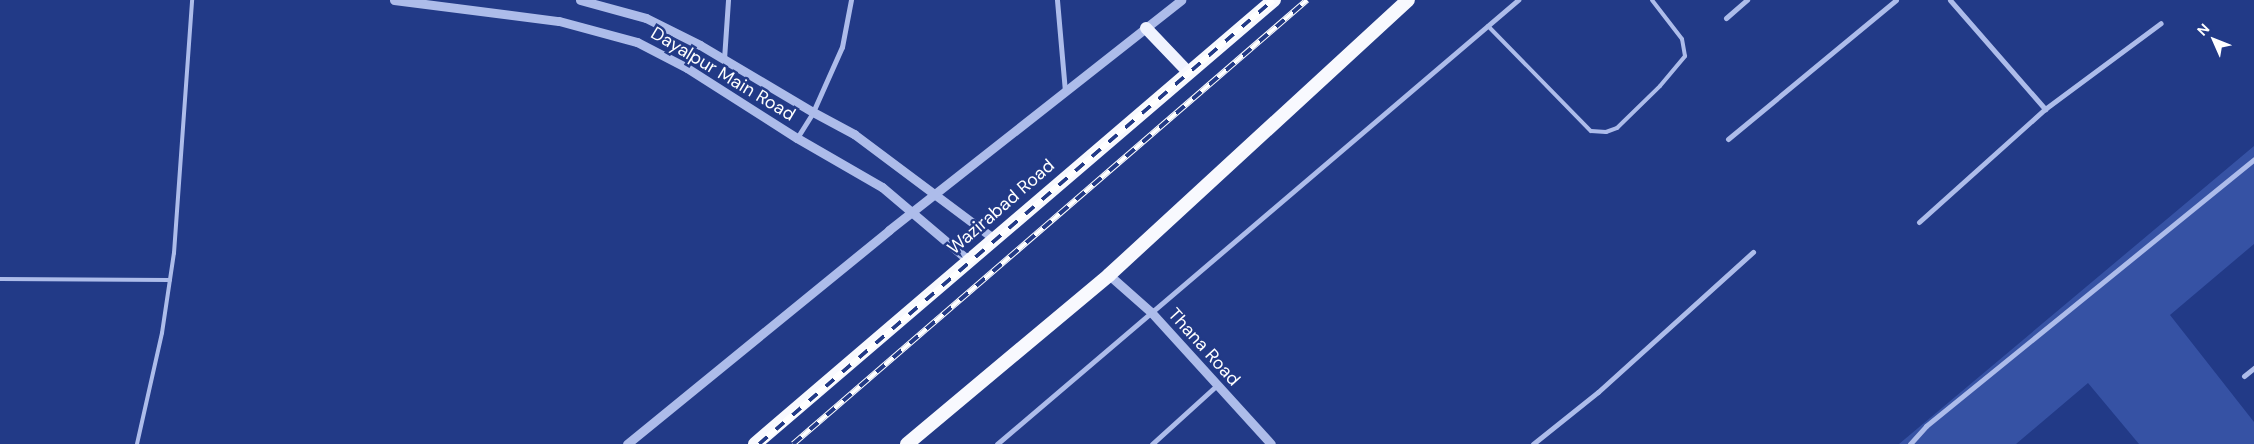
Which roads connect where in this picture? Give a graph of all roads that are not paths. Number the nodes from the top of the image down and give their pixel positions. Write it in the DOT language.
graph roads {
  1 [pos="192,0"];
  2 [pos="394,0"];
  3 [pos="580,0"];
  4 [pos="728,0"];
  5 [pos="851,0"];
  6 [pos="1057,0"];
  7 [pos="1181,0"];
  8 [pos="1274,0"];
  9 [pos="1408,0"];
  10 [pos="1518,0"];
  11 [pos="1652,0"];
  12 [pos="1747,0"];
  13 [pos="1896,0"];
  14 [pos="1950,0"];
  15 [pos="1726,18"];
  16 [pos="2161,23"];
  17 [pos="1488,26"];
  18 [pos="1146,28"];
  19 [pos="724,59"];
  20 [pos="1188,72"];
  21 [pos="1065,91"];
  22 [pos="2045,109"];
  23 [pos="812,112"];
  24 [pos="797,138"];
  25 [pos="1728,139"];
  26 [pos="2254,159"];
  27 [pos="935,194"];
  28 [pos="912,212"];
  29 [pos="1919,222"];
  30 [pos="993,238"];
  31 [pos="1753,252"];
  32 [pos="968,260"];
  33 [pos="1109,275"];
  34 [pos="0,279"];
  35 [pos="170,280"];
  36 [pos="1151,312"];
  37 [pos="2254,368"];
  38 [pos="2244,376"];
  39 [pos="1216,386"];
  40 [pos="137,444"];
  41 [pos="627,444"];
  42 [pos="755,444"];
  43 [pos="908,444"];
  44 [pos="996,444"];
  45 [pos="1152,444"];
  46 [pos="1270,444"];
  47 [pos="1533,444"];
  48 [pos="1910,444"];
  1 -- 35 [label="lane"];
  2 -- 24 [label="street, Dayalpur Main Road"];
  3 -- 19 [label="street, Dayalpur Main Road"];
  4 -- 19 [label="street"];
  5 -- 23 [label="street"];
  6 -- 21 [label="street"];
  7 -- 18 [label="street"];
  8 -- 20 [label="highway, Wazirabad Road"];
  9 -- 33 [label="highway"];
  10 -- 17 [label="street"];
  11 -- 17 [label="lane"];
  12 -- 15 [label="street"];
  13 -- 25 [label="street"];
  14 -- 22 [label="street"];
  16 -- 22 [label="street"];
  17 -- 36 [label="street"];
  18 -- 20 [label="main road"];
  18 -- 21 [label="street"];
  19 -- 23 [label="street, Dayalpur Main Road"];
  20 -- 30 [label="highway, Wazirabad Road"];
  21 -- 27 [label="street"];
  22 -- 29 [label="street"];
  23 -- 24 [label="street"];
  23 -- 27 [label="street, Dayalpur Main Road"];
  24 -- 28 [label="street, Dayalpur Main Road"];
  26 -- 48 [label="street"];
  27 -- 28 [label="street"];
  27 -- 30 [label="street, Dayalpur Main Road"];
  28 -- 32 [label="street, Dayalpur Main Road"];
  28 -- 41 [label="street"];
  30 -- 32 [label="highway, Wazirabad Road"];
  31 -- 47 [label="street"];
  32 -- 42 [label="highway, Wazirabad Road"];
  33 -- 36 [label="street, Thana Road"];
  33 -- 43 [label="highway"];
  34 -- 35 [label="lane"];
  35 -- 40 [label="lane"];
  36 -- 39 [label="street, Thana Road"];
  36 -- 44 [label="street"];
  37 -- 38 [label="street"];
  39 -- 45 [label="street"];
  39 -- 46 [label="street, Thana Road"];
}
